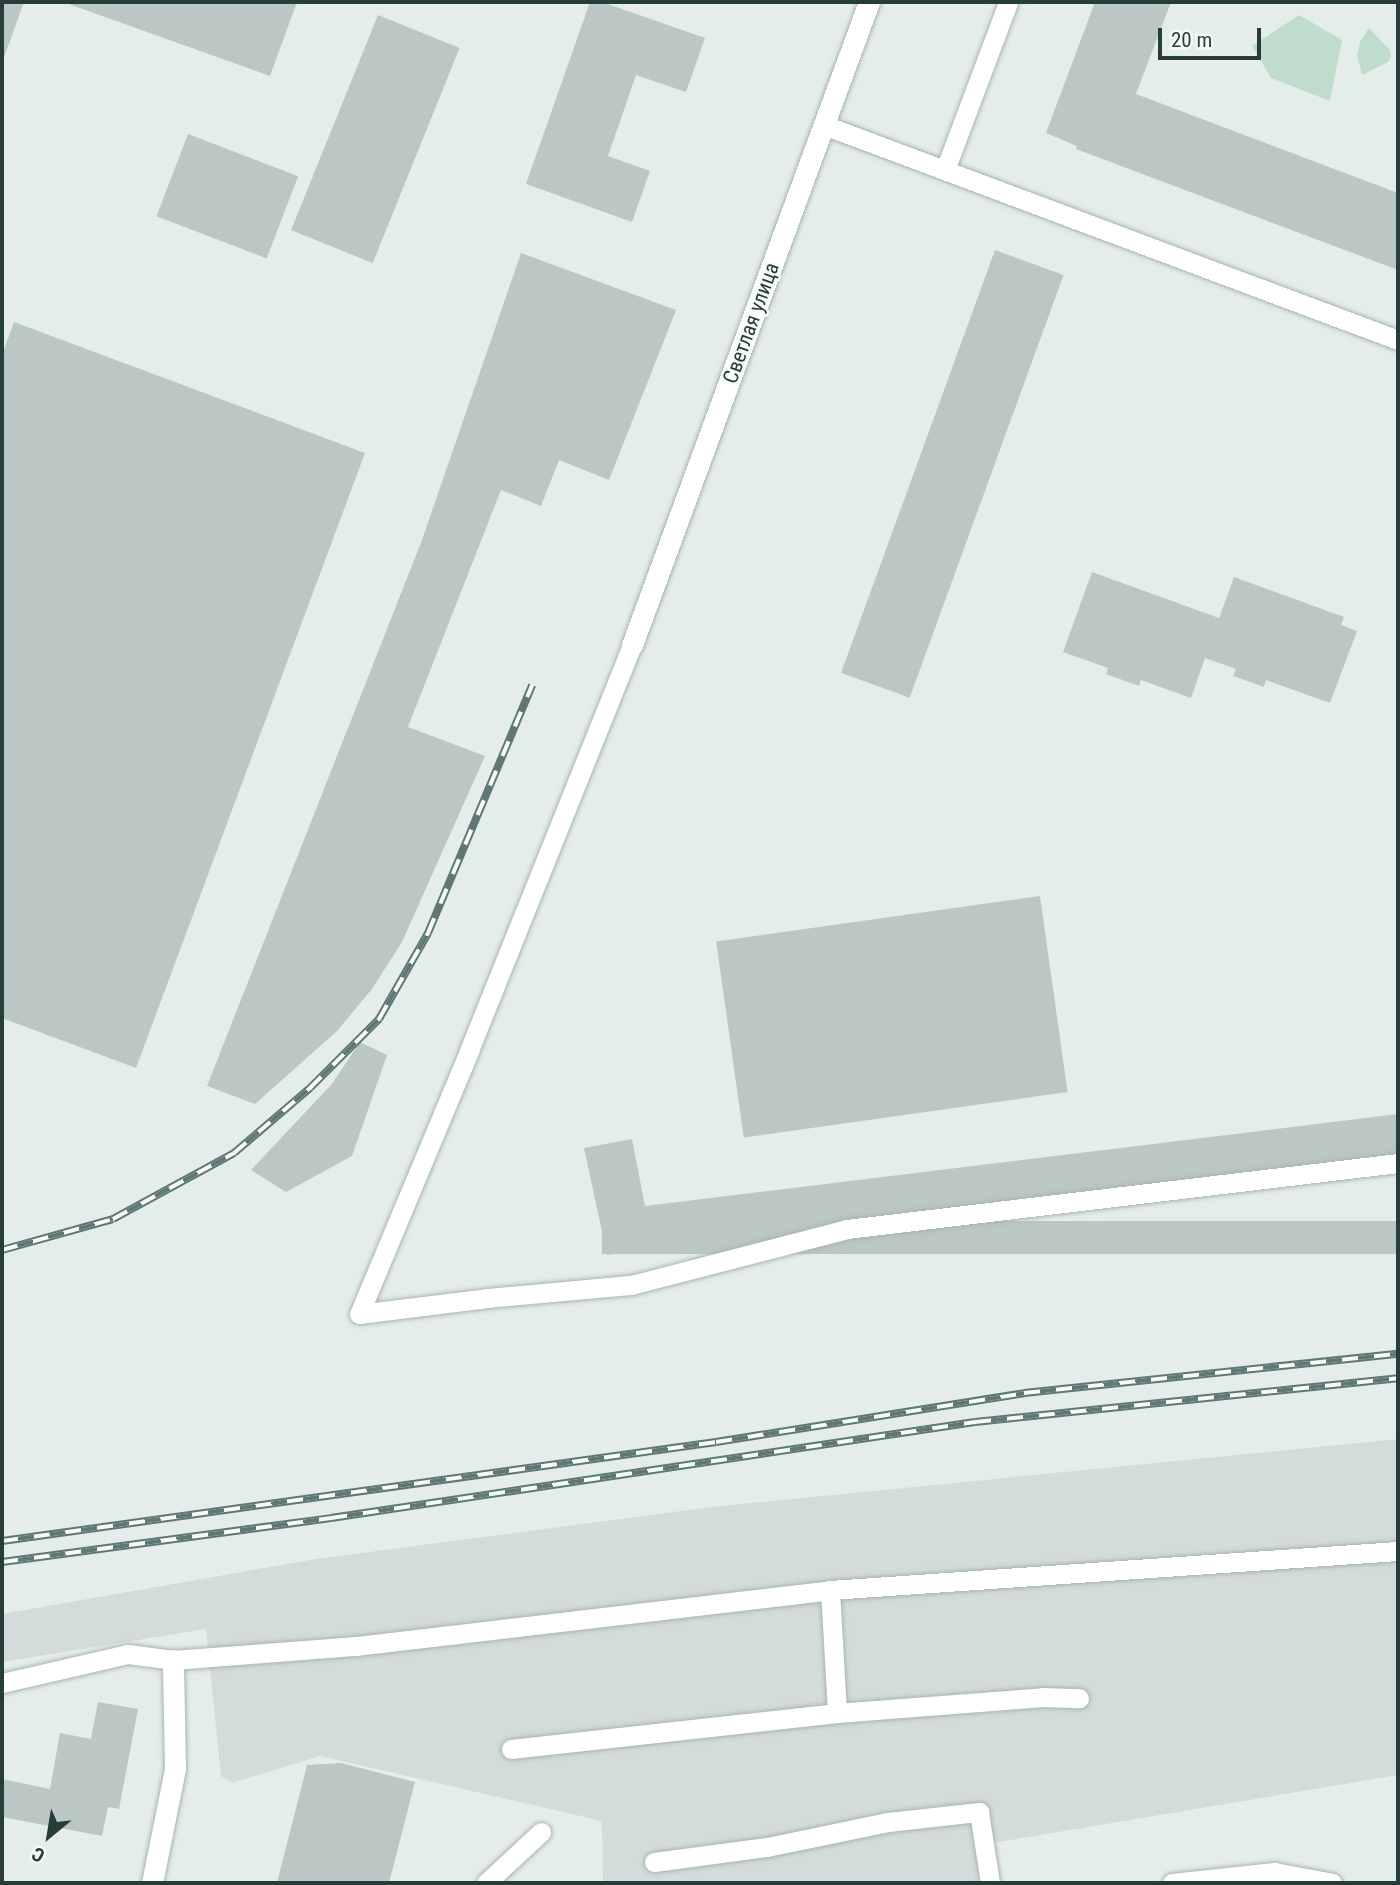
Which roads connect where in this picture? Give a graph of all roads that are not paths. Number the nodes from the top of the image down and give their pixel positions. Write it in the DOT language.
graph roads {
  1 [pos="869,2"];
  2 [pos="1008,2"];
  3 [pos="824,125"];
  4 [pos="945,170"];
  5 [pos="1398,340"];
  6 [pos="632,645"];
  7 [pos="1398,1163"];
  8 [pos="1398,1551"];
  9 [pos="830,1590"];
  10 [pos="173,1660"];
  11 [pos="2,1683"];
  12 [pos="1079,1698"];
  13 [pos="837,1713"];
  14 [pos="511,1749"];
  15 [pos="541,1832"];
  16 [pos="654,1862"];
  17 [pos="152,1883"];
  18 [pos="486,1883"];
  19 [pos="990,1883"];
  20 [pos="1172,1883"];
  21 [pos="1332,1883"];
  1 -- 3 [label="street, Светлая улица"];
  2 -- 4 [label="lane"];
  3 -- 4 [label="lane"];
  3 -- 6 [label="street, Светлая улица"];
  4 -- 5 [label="lane"];
  6 -- 7 [label="lane"];
  8 -- 9 [label="lane"];
  9 -- 10 [label="lane"];
  9 -- 13 [label="lane"];
  10 -- 11 [label="lane"];
  10 -- 17 [label="street"];
  12 -- 13 [label="lane"];
  13 -- 14 [label="lane"];
  15 -- 18 [label="lane"];
  16 -- 19 [label="lane"];
  20 -- 21 [label="lane"];
}
